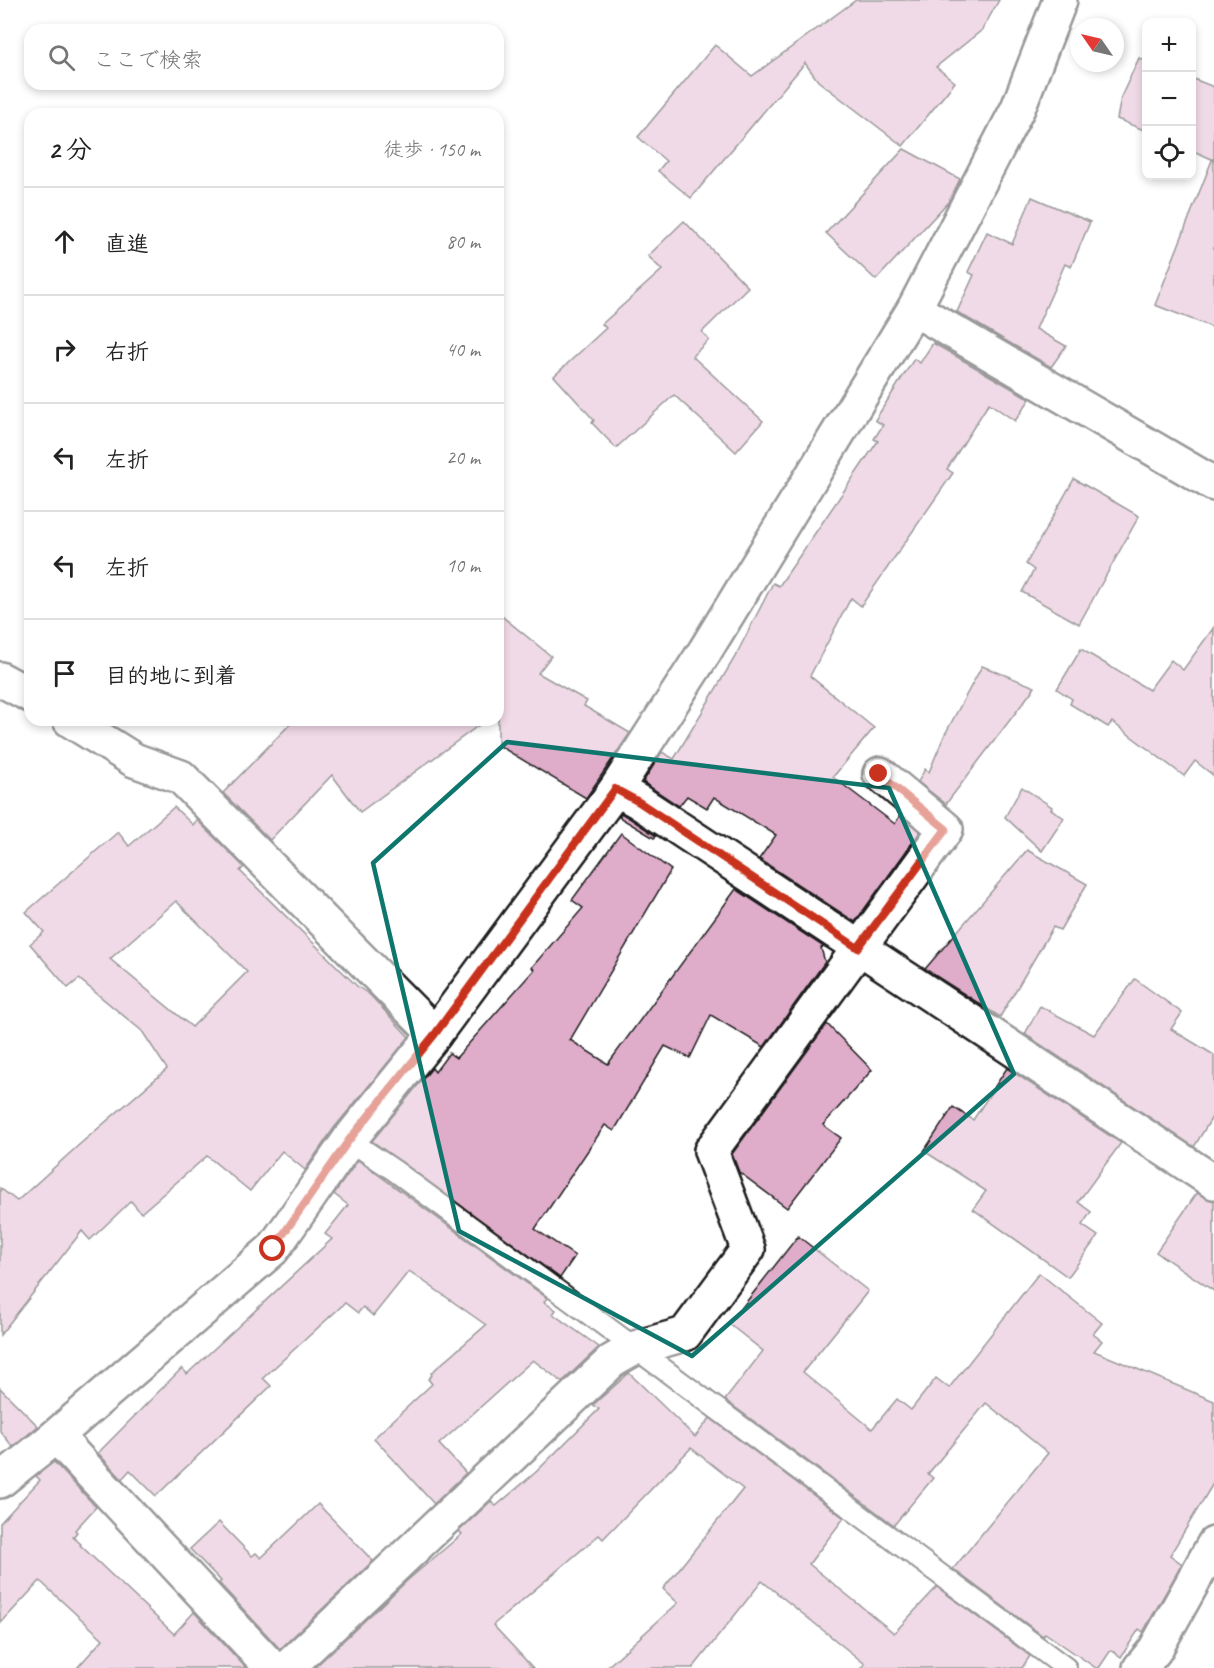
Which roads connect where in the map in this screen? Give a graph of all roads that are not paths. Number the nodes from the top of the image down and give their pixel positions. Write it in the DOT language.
graph roads {
  1 [pos="1060,0"];
  2 [pos="914,309"];
  3 [pos="1214,484"];
  4 [pos="0,679"];
  5 [pos="24,692"];
  6 [pos="80,726"];
  7 [pos="879,774"];
  8 [pos="615,789"];
  9 [pos="858,948"];
  10 [pos="435,1034"];
  11 [pos="349,1140"];
  12 [pos="1214,1182"];
  13 [pos="635,1348"];
  14 [pos="56,1436"];
  15 [pos="0,1481"];
  16 [pos="1214,1544"];
  17 [pos="272,1668"];
  18 [pos="288,1668"];
  19 [pos="1066,1668"];
  20 [pos="1140,1668"];
  1 -- 2 [label="street"];
  2 -- 3 [label="street"];
  2 -- 8 [label="street"];
  4 -- 5 [label="street"];
  6 -- 10 [label="street"];
  7 -- 9 [label="street"];
  8 -- 9 [label="street"];
  8 -- 10 [label="street"];
  9 -- 12 [label="street"];
  9 -- 13 [label="street"];
  10 -- 11 [label="street"];
  11 -- 13 [label="lane"];
  11 -- 14 [label="street"];
  13 -- 18 [label="street"];
  13 -- 19 [label="lane"];
  14 -- 15 [label="street"];
  14 -- 17 [label="street"];
  16 -- 20 [label="street"];
}
